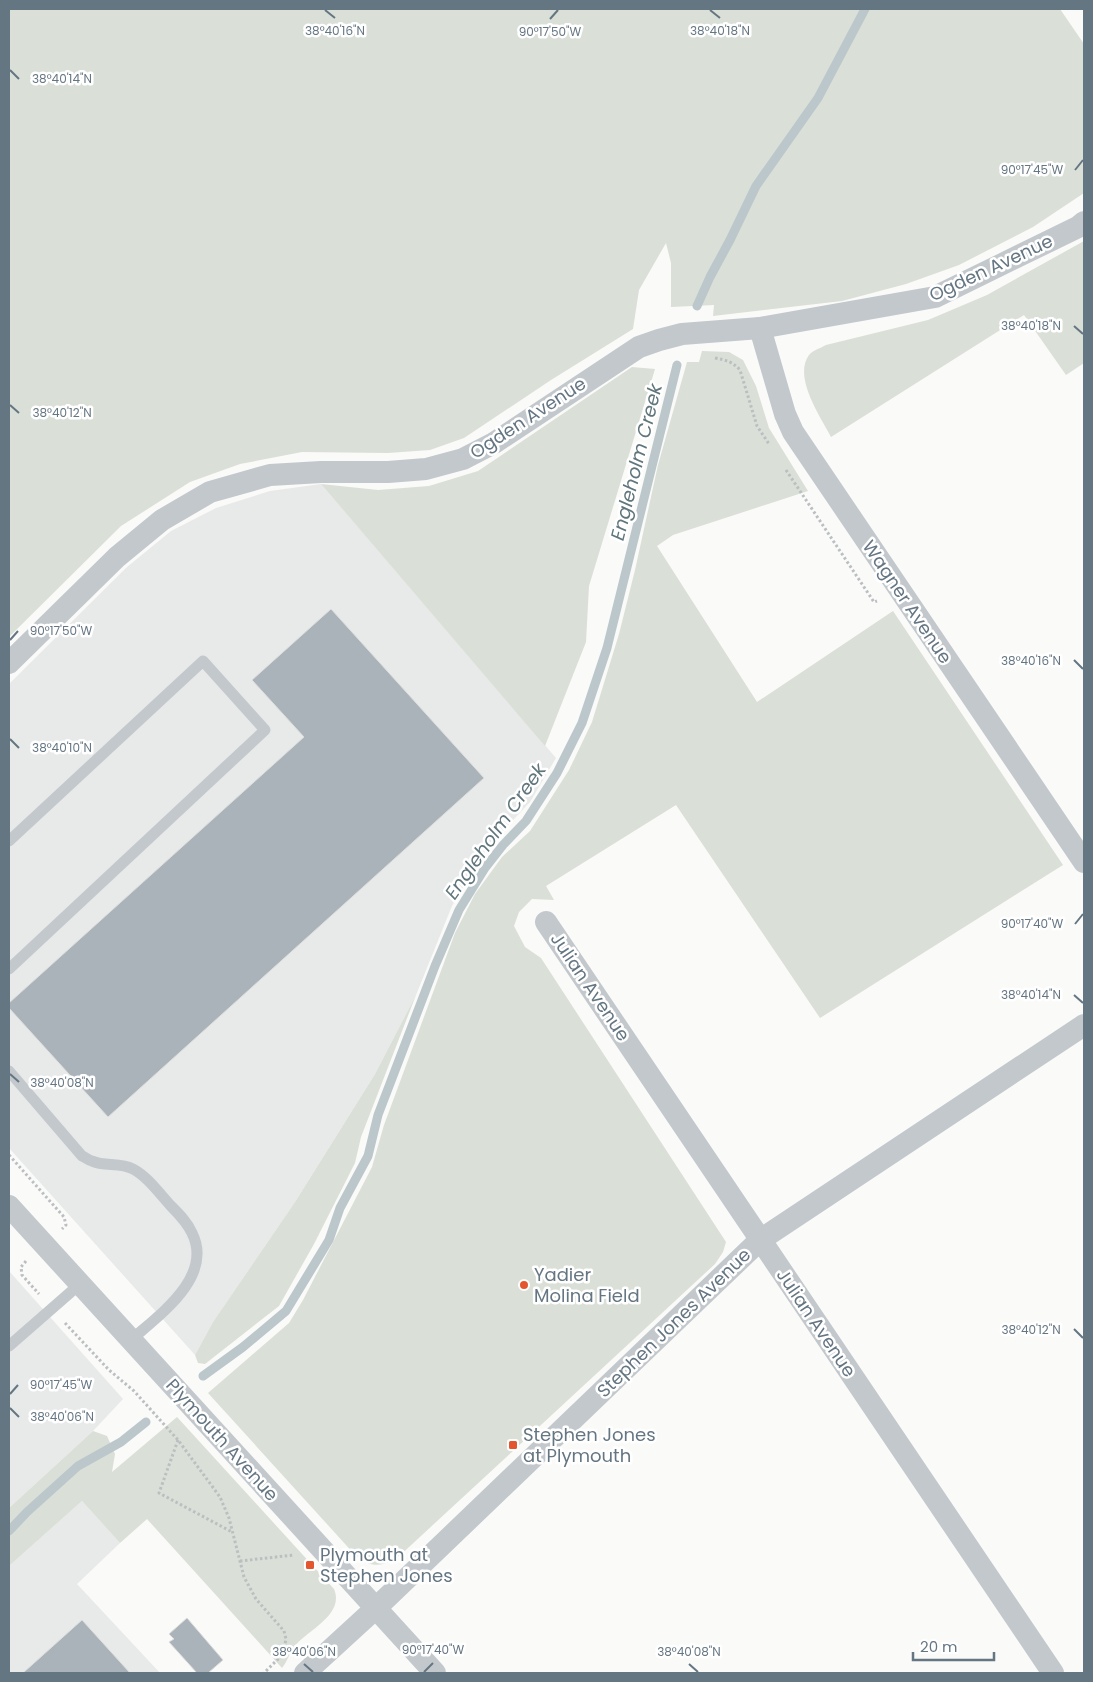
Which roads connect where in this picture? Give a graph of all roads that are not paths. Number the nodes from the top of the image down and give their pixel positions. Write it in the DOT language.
graph roads {
  1 [pos="1084,222"];
  2 [pos="760,328"];
  3 [pos="9,663"];
  4 [pos="9,841"];
  5 [pos="1084,862"];
  6 [pos="546,922"];
  7 [pos="9,969"];
  8 [pos="1084,1025"];
  9 [pos="9,1071"];
  10 [pos="9,1206"];
  11 [pos="760,1240"];
  12 [pos="80,1284"];
  13 [pos="131,1340"];
  14 [pos="9,1346"];
  15 [pos="376,1608"];
  16 [pos="305,1673"];
  17 [pos="435,1673"];
  18 [pos="1053,1673"];
  1 -- 2 [label="street, Ogden Avenue"];
  2 -- 3 [label="street, Ogden Avenue"];
  2 -- 5 [label="street, Wagner Avenue"];
  4 -- 7 [label="lane"];
  6 -- 11 [label="street, Julian Avenue"];
  8 -- 11 [label="street, Stephen Jones Avenue"];
  9 -- 13 [label="lane"];
  10 -- 12 [label="street, Plymouth Avenue"];
  11 -- 15 [label="street, Stephen Jones Avenue"];
  11 -- 18 [label="street, Julian Avenue"];
  12 -- 13 [label="street, Plymouth Avenue"];
  12 -- 14 [label="lane"];
  13 -- 15 [label="street, Plymouth Avenue"];
  15 -- 16 [label="street, Stephen Jones Avenue"];
  15 -- 17 [label="street, Plymouth Avenue"];
}
